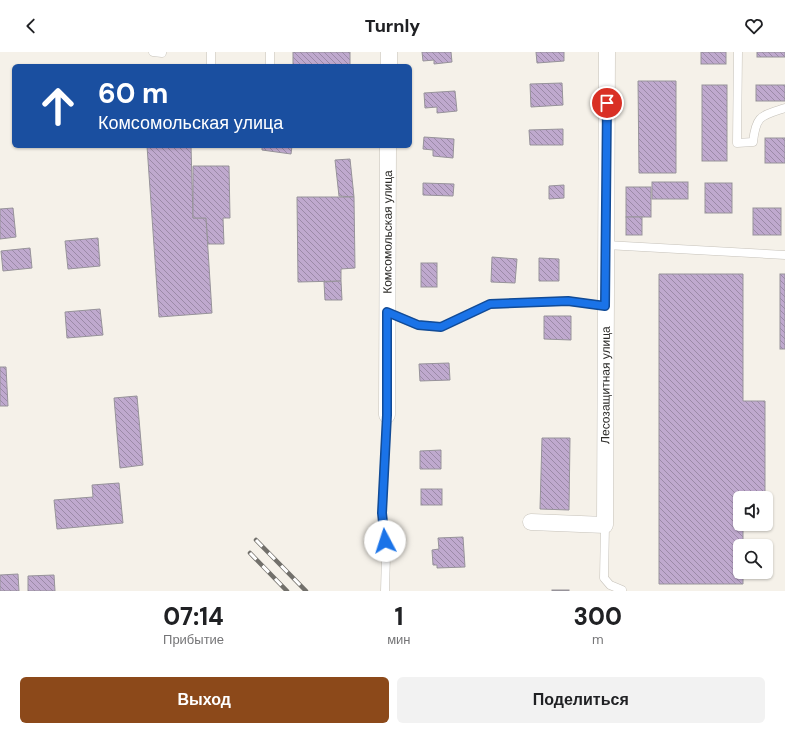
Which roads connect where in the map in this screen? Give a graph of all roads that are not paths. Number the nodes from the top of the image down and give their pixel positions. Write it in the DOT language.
graph roads {
  1 [pos="153,52"];
  2 [pos="211,52"];
  3 [pos="270,52"];
  4 [pos="389,52"];
  5 [pos="607,52"];
  6 [pos="738,52"];
  7 [pos="162,53"];
  8 [pos="211,64"];
  9 [pos="270,64"];
  10 [pos="389,64"];
  11 [pos="785,108"];
  12 [pos="388,148"];
  13 [pos="606,245"];
  14 [pos="785,255"];
  15 [pos="605,306"];
  16 [pos="387,312"];
  17 [pos="387,415"];
  18 [pos="531,522"];
  19 [pos="605,525"];
  20 [pos="622,590"];
  21 [pos="385,591"];
  1 -- 7 [label="lane"];
  2 -- 8 [label="lane"];
  3 -- 9 [label="lane"];
  4 -- 10 [label="street"];
  5 -- 13 [label="street, Лесозащитная улица"];
  6 -- 11 [label="lane"];
  12 -- 16 [label="street, Комсомольская улица"];
  13 -- 14 [label="lane"];
  13 -- 15 [label="street, Лесозащитная улица"];
  15 -- 16 [label="lane"];
  15 -- 19 [label="street, Лесозащитная улица"];
  16 -- 17 [label="street, Комсомольская улица"];
  17 -- 21 [label="lane"];
  18 -- 19 [label="street"];
  19 -- 20 [label="lane"];
}
